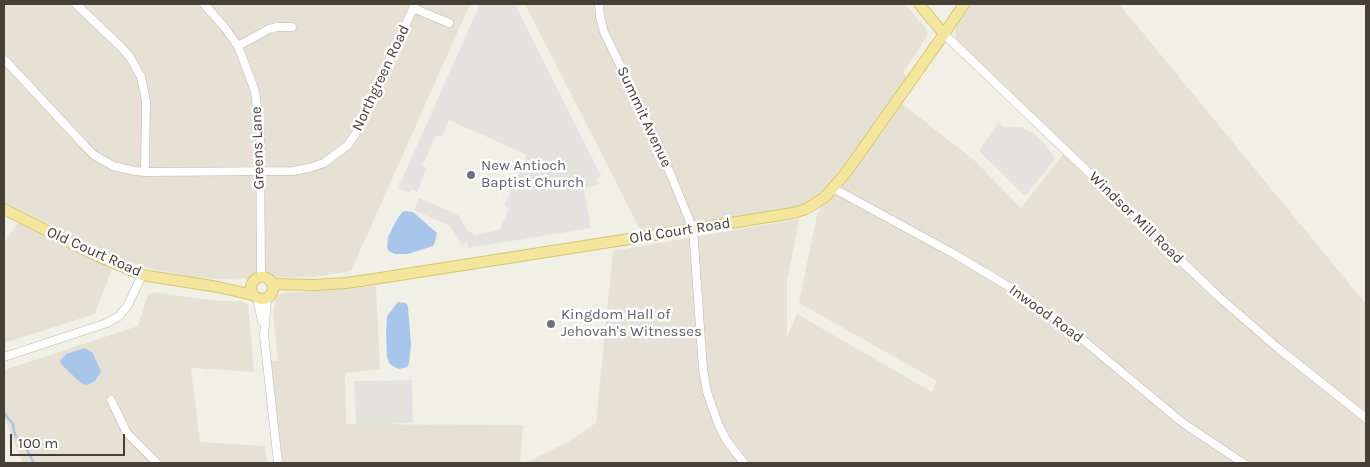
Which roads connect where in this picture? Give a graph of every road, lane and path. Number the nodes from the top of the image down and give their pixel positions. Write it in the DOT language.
graph roads {
  1 [pos="76,4"];
  2 [pos="204,4"];
  3 [pos="599,4"];
  4 [pos="919,4"];
  5 [pos="964,4"];
  6 [pos="414,6"];
  7 [pos="449,23"];
  8 [pos="292,27"];
  9 [pos="944,34"];
  10 [pos="238,46"];
  11 [pos="4,59"];
  12 [pos="260,171"];
  13 [pos="146,172"];
  14 [pos="833,188"];
  15 [pos="4,209"];
  16 [pos="694,229"];
  17 [pos="142,276"];
  18 [pos="261,277"];
  19 [pos="262,292"];
  20 [pos="4,357"];
  21 [pos="111,400"];
  22 [pos="1366,418"];
  23 [pos="157,463"];
  24 [pos="278,463"];
  25 [pos="744,463"];
  26 [pos="1243,463"];
  1 -- 13 [label="street"];
  2 -- 10 [label="street, Greens Lane"];
  3 -- 16 [label="street, Summit Avenue"];
  4 -- 9 [label="main road, Windsor Mill Road"];
  5 -- 9 [label="main road, Old Court Road"];
  6 -- 7 [label="street"];
  6 -- 12 [label="street, Northgreen Road"];
  8 -- 10 [label="street"];
  9 -- 14 [label="main road, Old Court Road"];
  9 -- 22 [label="street, Windsor Mill Road"];
  10 -- 12 [label="street, Greens Lane"];
  11 -- 13 [label="street, Northgreen Road"];
  12 -- 13 [label="street, Northgreen Road"];
  12 -- 18 [label="street, Greens Lane"];
  14 -- 16 [label="main road, Old Court Road"];
  14 -- 26 [label="street, Inwood Road"];
  15 -- 17 [label="main road, Old Court Road"];
  16 -- 19 [label="main road, Old Court Road"];
  16 -- 25 [label="street, Summit Avenue"];
  17 -- 19 [label="main road, Old Court Road"];
  17 -- 20 [label="street"];
  18 -- 19 [label="main road"];
  19 -- 24 [label="street"];
  21 -- 23 [label="street"];
}
